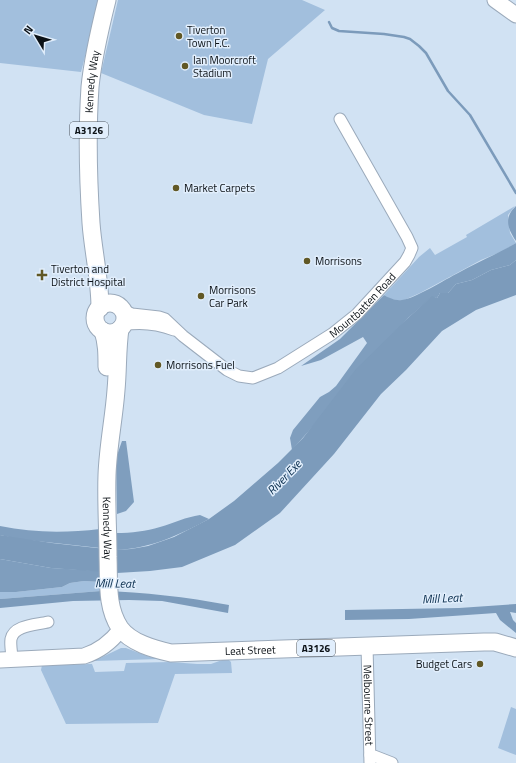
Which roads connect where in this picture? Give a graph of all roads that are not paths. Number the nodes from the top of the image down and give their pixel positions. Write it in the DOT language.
graph roads {
  1 [pos="106,0"];
  2 [pos="494,0"];
  3 [pos="516,15"];
  4 [pos="340,119"];
  5 [pos="116,315"];
  6 [pos="103,331"];
  7 [pos="107,473"];
  8 [pos="48,622"];
  9 [pos="121,629"];
  10 [pos="367,646"];
  11 [pos="516,648"];
  12 [pos="6,660"];
  13 [pos="370,759"];
  14 [pos="392,763"];
  1 -- 5 [label="main road, Kennedy Way / A3126"];
  2 -- 3 [label="main road"];
  4 -- 5 [label="street, Mountbatten Road"];
  5 -- 6 [label="main road"];
  5 -- 6 [label="main road, A3126"];
  5 -- 7 [label="main road, Kennedy Way / A3126"];
  6 -- 7 [label="main road, Kennedy Way / A3126"];
  7 -- 9 [label="main road, Kennedy Way / A3126"];
  8 -- 12 [label="street"];
  9 -- 10 [label="main road, Leat Street / A3126"];
  9 -- 12 [label="main road"];
  10 -- 11 [label="main road, Leat Street / A3126"];
  10 -- 13 [label="street, Melbourne Street"];
  13 -- 14 [label="street"];
}
